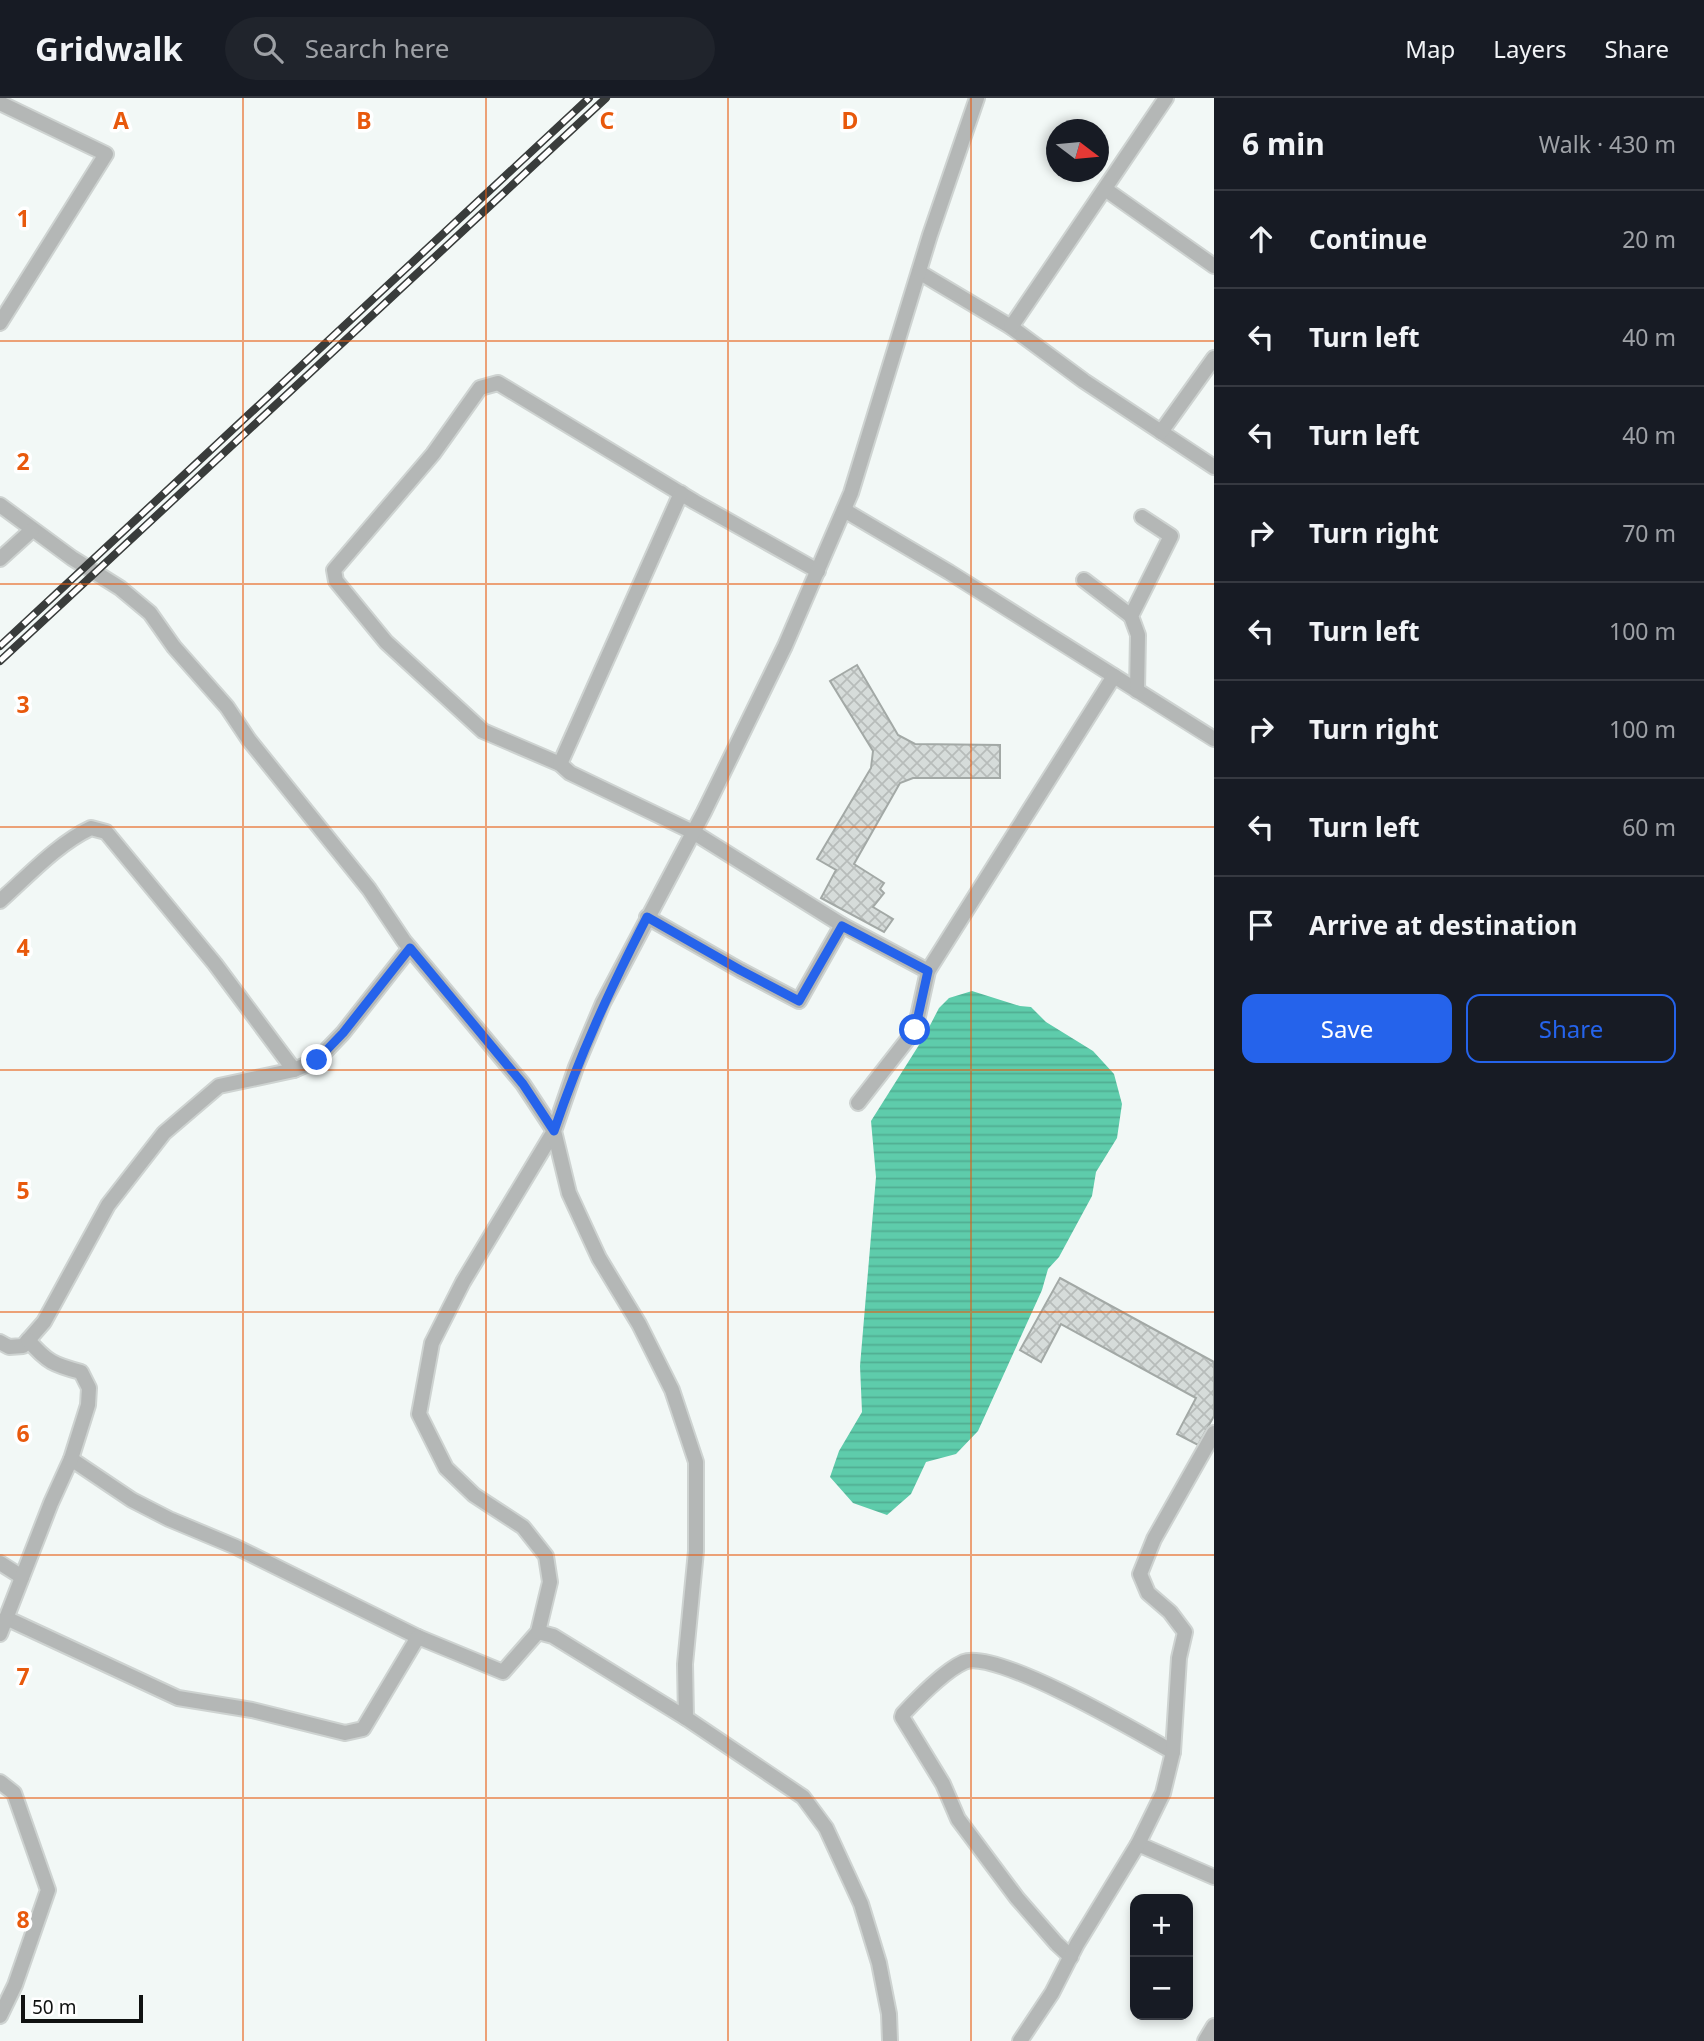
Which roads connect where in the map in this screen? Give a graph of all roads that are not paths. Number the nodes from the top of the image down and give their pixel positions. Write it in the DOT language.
graph roads {
  1 [pos="977,98"];
  2 [pos="1166,98"];
  3 [pos="0,103"];
  4 [pos="1105,189"];
  5 [pos="1214,266"];
  6 [pos="919,272"];
  7 [pos="0,324"];
  8 [pos="1011,327"];
  9 [pos="1214,358"];
  10 [pos="1161,432"];
  11 [pos="1214,467"];
  12 [pos="681,493"];
  13 [pos="0,505"];
  14 [pos="844,510"];
  15 [pos="1142,517"];
  16 [pos="32,530"];
  17 [pos="0,559"];
  18 [pos="818,571"];
  19 [pos="1084,580"];
  20 [pos="1131,616"];
  21 [pos="1114,676"];
  22 [pos="1137,691"];
  23 [pos="1214,739"];
  24 [pos="560,764"];
  25 [pos="693,832"];
  26 [pos="0,901"];
  27 [pos="647,917"];
  28 [pos="842,926"];
  29 [pos="410,948"];
  30 [pos="928,971"];
  31 [pos="294,1070"];
  32 [pos="858,1103"];
  33 [pos="554,1131"];
  34 [pos="29,1340"];
  35 [pos="0,1342"];
  36 [pos="1214,1433"];
  37 [pos="71,1459"];
  38 [pos="0,1563"];
  39 [pos="22,1577"];
  40 [pos="6,1618"];
  41 [pos="538,1632"];
  42 [pos="0,1634"];
  43 [pos="418,1637"];
  44 [pos="686,1718"];
  45 [pos="1173,1752"];
  46 [pos="0,1782"];
  47 [pos="1138,1844"];
  48 [pos="1214,1877"];
  49 [pos="1071,1956"];
  50 [pos="4,1997"];
  51 [pos="0,2016"];
  52 [pos="1214,2026"];
  53 [pos="890,2041"];
  54 [pos="1020,2041"];
  55 [pos="1205,2041"];
  1 -- 6 [label="street"];
  2 -- 4 [label="street"];
  3 -- 7 [label="street"];
  4 -- 5 [label="street"];
  4 -- 8 [label="street"];
  6 -- 8 [label="street"];
  6 -- 14 [label="street"];
  8 -- 10 [label="street"];
  9 -- 10 [label="street"];
  10 -- 11 [label="street"];
  12 -- 18 [label="street"];
  12 -- 24 [label="street"];
  12 -- 24 [label="street"];
  13 -- 16 [label="street"];
  14 -- 18 [label="street"];
  14 -- 21 [label="street"];
  15 -- 20 [label="street"];
  16 -- 17 [label="street"];
  16 -- 29 [label="street"];
  18 -- 25 [label="street"];
  19 -- 20 [label="street"];
  20 -- 22 [label="street"];
  21 -- 22 [label="street"];
  21 -- 30 [label="street"];
  22 -- 23 [label="street"];
  24 -- 25 [label="street"];
  25 -- 27 [label="street"];
  25 -- 28 [label="street"];
  26 -- 31 [label="street"];
  27 -- 28 [label="street"];
  27 -- 33 [label="street"];
  28 -- 30 [label="street"];
  29 -- 31 [label="street"];
  29 -- 33 [label="street"];
  30 -- 32 [label="street"];
  31 -- 34 [label="street"];
  33 -- 41 [label="street"];
  33 -- 44 [label="street"];
  34 -- 35 [label="street"];
  34 -- 37 [label="street"];
  36 -- 45 [label="street"];
  37 -- 39 [label="street"];
  37 -- 43 [label="street"];
  38 -- 39 [label="street"];
  39 -- 40 [label="street"];
  40 -- 42 [label="street"];
  40 -- 43 [label="street"];
  41 -- 43 [label="street"];
  41 -- 44 [label="street"];
  44 -- 53 [label="street"];
  45 -- 47 [label="street"];
  45 -- 49 [label="street"];
  46 -- 50 [label="street"];
  47 -- 48 [label="street"];
  47 -- 49 [label="street"];
  49 -- 54 [label="street"];
  50 -- 51 [label="street"];
  52 -- 55 [label="street"];
}
